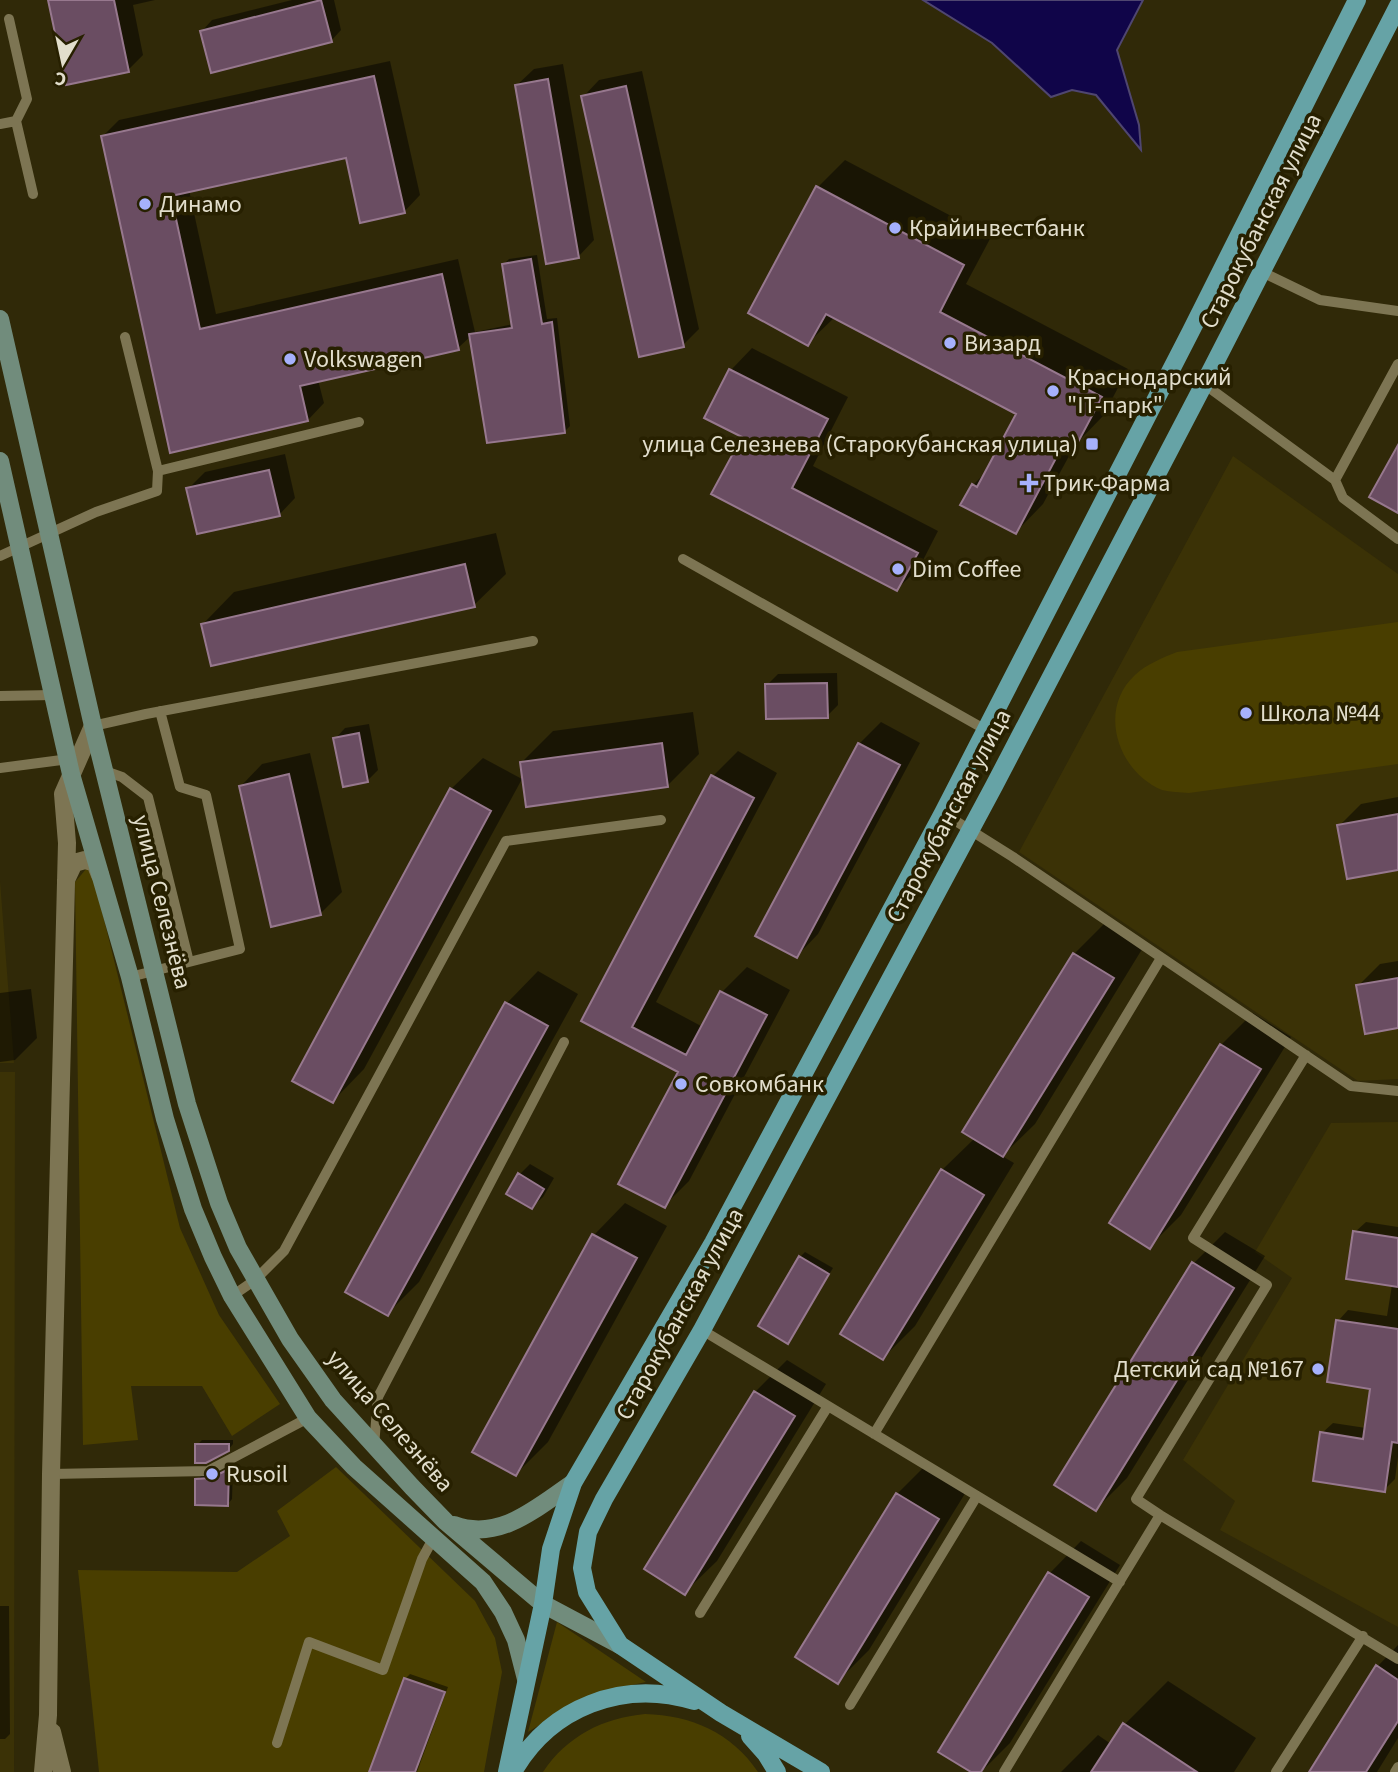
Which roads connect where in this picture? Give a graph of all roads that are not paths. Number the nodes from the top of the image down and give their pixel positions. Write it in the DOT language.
graph roads {
  1 [pos="1357,0"];
  2 [pos="1398,6"];
  3 [pos="9,19"];
  4 [pos="16,121"];
  5 [pos="0,124"];
  6 [pos="33,194"];
  7 [pos="1262,272"];
  8 [pos="1398,311"];
  9 [pos="0,319"];
  10 [pos="125,337"];
  11 [pos="1398,364"];
  12 [pos="1204,384"];
  13 [pos="359,422"];
  14 [pos="0,461"];
  15 [pos="158,471"];
  16 [pos="1335,480"];
  17 [pos="48,535"];
  18 [pos="1398,539"];
  19 [pos="20,547"];
  20 [pos="0,556"];
  21 [pos="683,559"];
  22 [pos="533,641"];
  23 [pos="0,695"];
  24 [pos="53,695"];
  25 [pos="160,712"];
  26 [pos="93,726"];
  27 [pos="986,730"];
  28 [pos="70,767"];
  29 [pos="0,768"];
  30 [pos="105,771"];
  31 [pos="943,813"];
  32 [pos="661,820"];
  33 [pos="970,828"];
  34 [pos="100,875"];
  35 [pos="66,880"];
  36 [pos="1161,958"];
  37 [pos="188,962"];
  38 [pos="154,970"];
  39 [pos="130,977"];
  40 [pos="564,1042"];
  41 [pos="1306,1055"];
  42 [pos="1398,1091"];
  43 [pos="255,1280"];
  44 [pos="232,1296"];
  45 [pos="702,1330"];
  46 [pos="828,1406"];
  47 [pos="308,1418"];
  48 [pos="874,1434"];
  49 [pos="374,1446"];
  50 [pos="51,1474"];
  51 [pos="573,1483"];
  52 [pos="977,1496"];
  53 [pos="1160,1516"];
  54 [pos="446,1522"];
  55 [pos="434,1536"];
  56 [pos="1119,1582"];
  57 [pos="543,1604"];
  58 [pos="701,1613"];
  59 [pos="1363,1636"];
  60 [pos="620,1645"];
  61 [pos="1398,1659"];
  62 [pos="526,1679"];
  63 [pos="850,1705"];
  64 [pos="720,1713"];
  65 [pos="48,1715"];
  66 [pos="278,1743"];
  67 [pos="1398,1767"];
  68 [pos="43,1772"];
  69 [pos="62,1772"];
  70 [pos="507,1772"];
  71 [pos="513,1772"];
  72 [pos="777,1772"];
  73 [pos="821,1772"];
  74 [pos="1004,1772"];
  75 [pos="1276,1772"];
  76 [pos="1395,1772"];
  1 -- 27 [label="main road, Старокубанская улица"];
  2 -- 7 [label="main road, Старокубанская улица"];
  3 -- 4 [label="lane"];
  4 -- 5 [label="lane"];
  4 -- 6 [label="lane"];
  7 -- 8 [label="lane"];
  7 -- 12 [label="main road, Старокубанская улица"];
  9 -- 17 [label="main road, улица Селезнёва"];
  10 -- 15 [label="lane"];
  11 -- 16 [label="lane"];
  12 -- 16 [label="lane"];
  12 -- 33 [label="main road, Старокубанская улица"];
  13 -- 15 [label="lane"];
  14 -- 19 [label="main road, улица Селезнёва"];
  15 -- 17 [label="lane"];
  16 -- 18 [label="lane"];
  17 -- 19 [label="lane"];
  17 -- 26 [label="main road, улица Селезнёва"];
  19 -- 20 [label="lane"];
  19 -- 24 [label="main road, улица Селезнёва"];
  21 -- 27 [label="lane"];
  22 -- 25 [label="lane"];
  23 -- 24 [label="lane"];
  24 -- 28 [label="main road, улица Селезнёва"];
  25 -- 26 [label="lane"];
  25 -- 37 [label="lane"];
  26 -- 28 [label="street, улица Селезнёва"];
  26 -- 30 [label="main road, улица Селезнёва"];
  27 -- 31 [label="main road, Старокубанская улица"];
  28 -- 29 [label="lane"];
  28 -- 34 [label="main road, улица Селезнёва"];
  28 -- 35 [label="street, улица Селезнёва"];
  30 -- 37 [label="lane"];
  30 -- 38 [label="main road, улица Селезнёва"];
  31 -- 33 [label="lane"];
  31 -- 51 [label="main road, Старокубанская улица"];
  32 -- 43 [label="lane"];
  33 -- 36 [label="lane"];
  33 -- 45 [label="main road, Старокубанская улица"];
  34 -- 35 [label="street"];
  34 -- 39 [label="main road, улица Селезнёва"];
  35 -- 50 [label="street, улица Селезнёва"];
  36 -- 41 [label="lane"];
  36 -- 48 [label="lane"];
  37 -- 38 [label="lane"];
  38 -- 39 [label="lane"];
  38 -- 43 [label="main road, улица Селезнёва"];
  39 -- 44 [label="main road, улица Селезнёва"];
  40 -- 49 [label="lane"];
  41 -- 42 [label="lane"];
  41 -- 53 [label="lane"];
  43 -- 44 [label="lane"];
  43 -- 49 [label="main road, улица Селезнёва"];
  44 -- 47 [label="main road, улица Селезнёва"];
  45 -- 46 [label="lane"];
  45 -- 60 [label="main road, Старокубанская улица"];
  46 -- 48 [label="lane"];
  46 -- 58 [label="lane"];
  47 -- 50 [label="lane"];
  47 -- 55 [label="main road, улица Селезнёва"];
  48 -- 52 [label="lane"];
  49 -- 54 [label="main road, улица Селезнёва"];
  50 -- 65 [label="street, улица Селезнёва"];
  51 -- 54 [label="main road, Старокубанская улица"];
  51 -- 57 [label="main road, Старокубанская улица"];
  52 -- 56 [label="lane"];
  52 -- 63 [label="lane"];
  53 -- 56 [label="lane"];
  53 -- 59 [label="lane"];
  54 -- 57 [label="main road, улица Селезнёва"];
  55 -- 62 [label="main road, улица Селезнёва"];
  55 -- 66 [label="lane"];
  56 -- 74 [label="lane"];
  57 -- 60 [label="main road, улица Селезнёва"];
  57 -- 62 [label="main road, Старокубанская улица"];
  59 -- 61 [label="lane"];
  59 -- 75 [label="lane"];
  60 -- 64 [label="main road, улица Селезнёва"];
  62 -- 70 [label="main road, Старокубанская улица"];
  64 -- 71 [label="main road"];
  64 -- 72 [label="main road"];
  64 -- 73 [label="main road, улица Селезнёва"];
  65 -- 68 [label="street"];
  65 -- 69 [label="street"];
  67 -- 76 [label="lane"];
}
